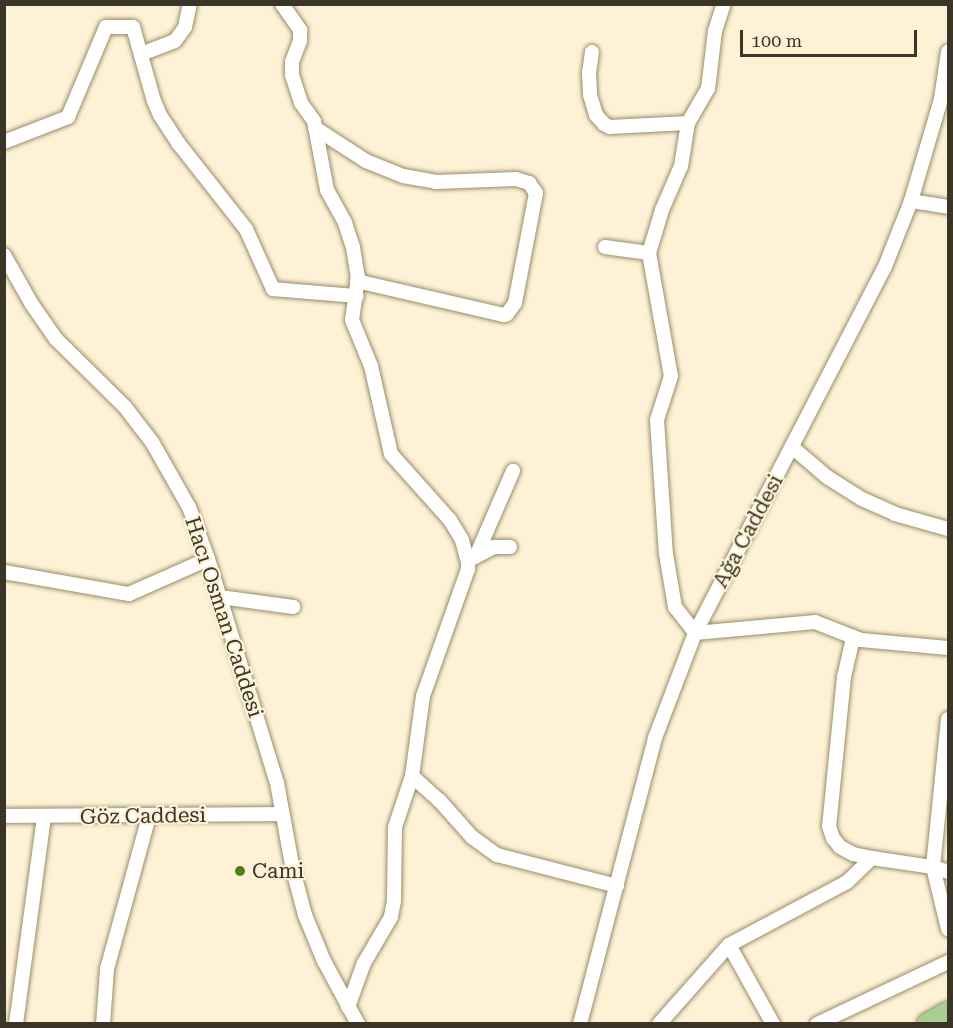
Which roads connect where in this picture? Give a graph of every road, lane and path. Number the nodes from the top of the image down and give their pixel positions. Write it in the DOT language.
graph roads {
  1 [pos="190,4"];
  2 [pos="282,4"];
  3 [pos="724,4"];
  4 [pos="592,52"];
  5 [pos="948,52"];
  6 [pos="141,54"];
  7 [pos="688,123"];
  8 [pos="315,128"];
  9 [pos="4,142"];
  10 [pos="911,201"];
  11 [pos="948,207"];
  12 [pos="605,247"];
  13 [pos="650,253"];
  14 [pos="4,255"];
  15 [pos="357,281"];
  16 [pos="357,296"];
  17 [pos="792,447"];
  18 [pos="513,471"];
  19 [pos="948,529"];
  20 [pos="510,547"];
  21 [pos="208,559"];
  22 [pos="472,559"];
  23 [pos="4,572"];
  24 [pos="220,597"];
  25 [pos="293,607"];
  26 [pos="695,633"];
  27 [pos="853,638"];
  28 [pos="948,648"];
  29 [pos="948,719"];
  30 [pos="412,776"];
  31 [pos="282,814"];
  32 [pos="4,816"];
  33 [pos="149,816"];
  34 [pos="44,817"];
  35 [pos="942,840"];
  36 [pos="872,858"];
  37 [pos="933,867"];
  38 [pos="948,872"];
  39 [pos="618,886"];
  40 [pos="948,929"];
  41 [pos="729,945"];
  42 [pos="948,962"];
  43 [pos="348,1008"];
  44 [pos="948,1013"];
  45 [pos="16,1023"];
  46 [pos="103,1023"];
  47 [pos="358,1023"];
  48 [pos="580,1023"];
  49 [pos="659,1023"];
  50 [pos="774,1023"];
  51 [pos="818,1023"];
  52 [pos="928,1023"];
  1 -- 6 [label="street"];
  2 -- 8 [label="street"];
  3 -- 7 [label="street"];
  4 -- 7 [label="street"];
  5 -- 10 [label="street, Ağa Caddesi"];
  6 -- 9 [label="street"];
  6 -- 16 [label="street"];
  7 -- 13 [label="street"];
  8 -- 15 [label="street"];
  8 -- 15 [label="street"];
  10 -- 11 [label="street"];
  10 -- 17 [label="street, Ağa Caddesi"];
  12 -- 13 [label="street"];
  13 -- 26 [label="street"];
  14 -- 21 [label="street, Hacı Osman Caddesi"];
  15 -- 16 [label="street"];
  16 -- 22 [label="street"];
  17 -- 19 [label="street"];
  17 -- 26 [label="street, Ağa Caddesi"];
  18 -- 22 [label="street"];
  20 -- 22 [label="street"];
  21 -- 23 [label="street"];
  21 -- 24 [label="street, Hacı Osman Caddesi"];
  22 -- 30 [label="street"];
  24 -- 25 [label="street"];
  24 -- 31 [label="street, Hacı Osman Caddesi"];
  26 -- 27 [label="street"];
  26 -- 39 [label="street, Ağa Caddesi"];
  27 -- 28 [label="street"];
  27 -- 36 [label="street"];
  29 -- 35 [label="street"];
  30 -- 39 [label="street"];
  30 -- 43 [label="street"];
  31 -- 33 [label="street, Göz Caddesi"];
  31 -- 43 [label="street, Hacı Osman Caddesi"];
  32 -- 34 [label="street, Göz Caddesi"];
  33 -- 34 [label="street, Göz Caddesi"];
  33 -- 46 [label="street"];
  34 -- 45 [label="street"];
  35 -- 37 [label="street"];
  36 -- 37 [label="street"];
  36 -- 41 [label="street"];
  37 -- 38 [label="street"];
  37 -- 40 [label="street"];
  39 -- 48 [label="street, Ağa Caddesi"];
  41 -- 49 [label="street"];
  41 -- 50 [label="street"];
  42 -- 51 [label="street"];
  43 -- 47 [label="street, Hacı Osman Caddesi"];
  44 -- 52 [label="main road"];
}
